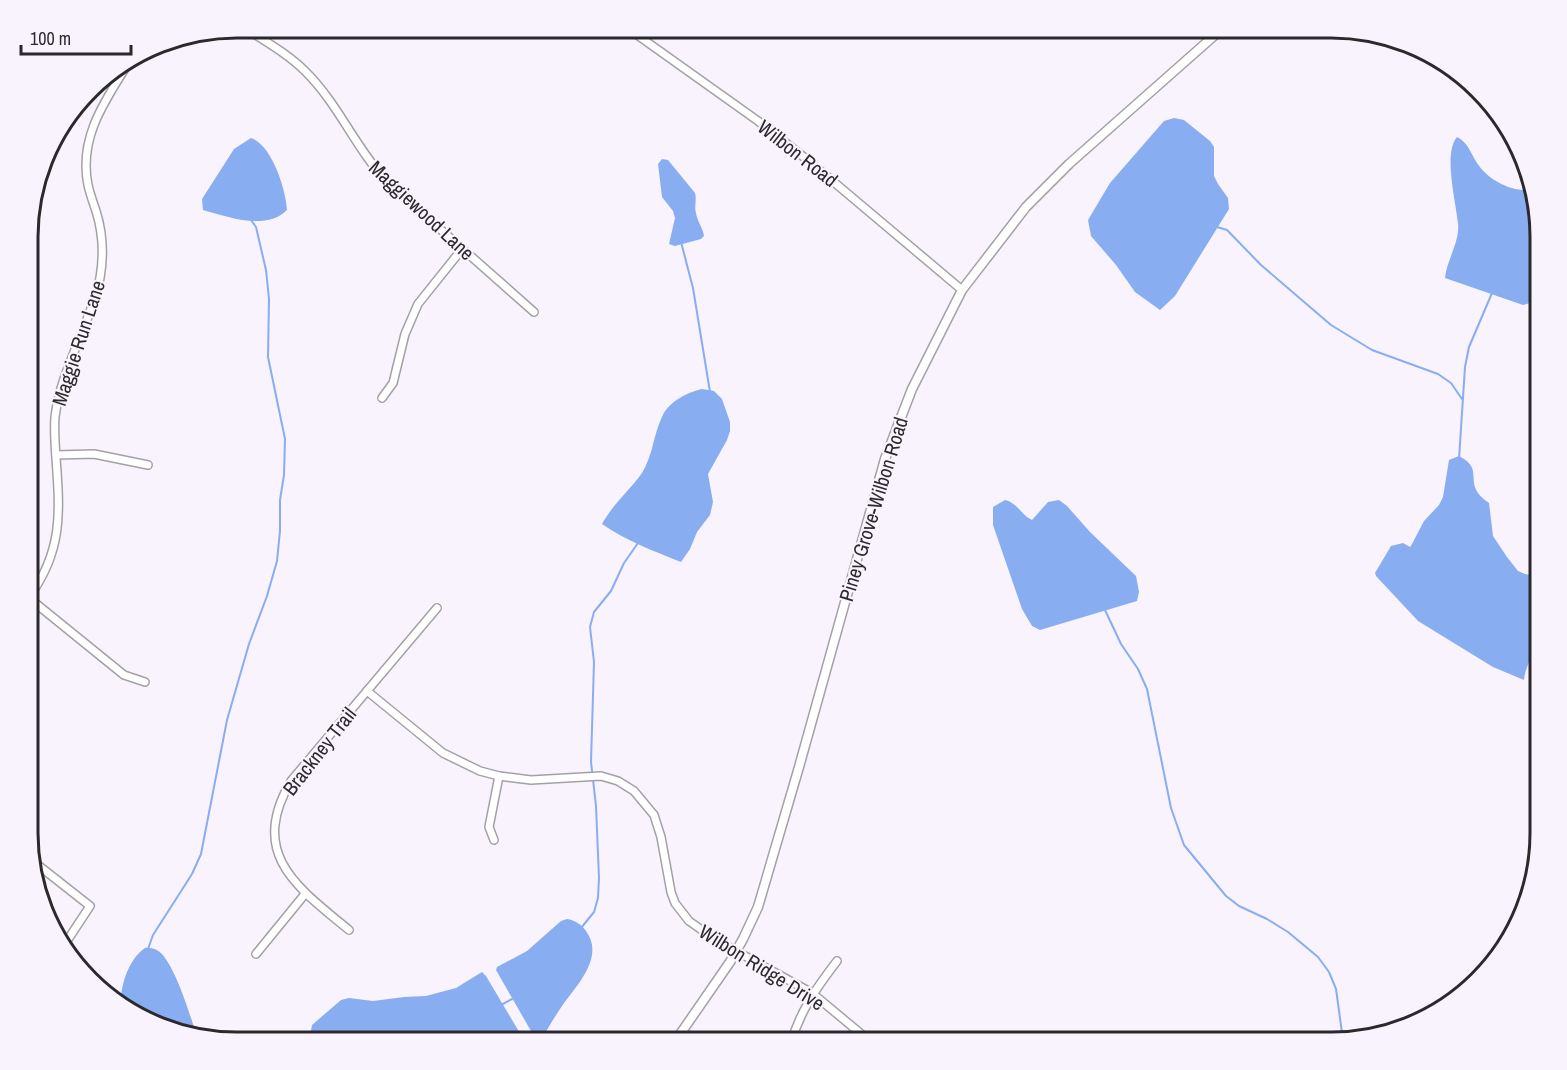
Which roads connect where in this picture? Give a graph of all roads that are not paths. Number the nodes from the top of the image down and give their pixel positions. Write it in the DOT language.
graph roads {
  1 [pos="260,38"];
  2 [pos="641,38"];
  3 [pos="1212,38"];
  4 [pos="121,75"];
  5 [pos="462,249"];
  6 [pos="962,290"];
  7 [pos="534,312"];
  8 [pos="382,398"];
  9 [pos="56,455"];
  10 [pos="148,465"];
  11 [pos="38,582"];
  12 [pos="38,604"];
  13 [pos="437,608"];
  14 [pos="145,682"];
  15 [pos="367,691"];
  16 [pos="499,776"];
  17 [pos="494,840"];
  18 [pos="40,867"];
  19 [pos="305,894"];
  20 [pos="349,930"];
  21 [pos="68,939"];
  22 [pos="737,951"];
  23 [pos="256,954"];
  24 [pos="837,961"];
  25 [pos="812,993"];
  26 [pos="681,1032"];
  27 [pos="793,1033"];
  28 [pos="859,1033"];
  1 -- 5 [label="street, Maggiewood Lane"];
  2 -- 6 [label="street, Wilbon Road"];
  3 -- 6 [label="street, Piney Grove-Wilbon Road"];
  4 -- 9 [label="street, Maggie Run Lane"];
  5 -- 7 [label="street, Maggiewood Lane"];
  5 -- 8 [label="street"];
  6 -- 22 [label="street, Piney Grove-Wilbon Road"];
  9 -- 10 [label="street"];
  9 -- 11 [label="street, Maggie Run Lane"];
  12 -- 14 [label="street"];
  13 -- 15 [label="street, Brackney Trail"];
  15 -- 16 [label="street, Wilbon Ridge Drive"];
  15 -- 19 [label="street, Brackney Trail"];
  16 -- 17 [label="street"];
  16 -- 22 [label="street, Wilbon Ridge Drive"];
  18 -- 21 [label="street"];
  19 -- 20 [label="street, Brackney Trail"];
  19 -- 23 [label="street"];
  22 -- 25 [label="street, Wilbon Ridge Drive"];
  22 -- 26 [label="street, Piney Grove-Wilbon Road"];
  24 -- 25 [label="street"];
  25 -- 27 [label="street"];
  25 -- 28 [label="street, Wilbon Ridge Drive"];
}
